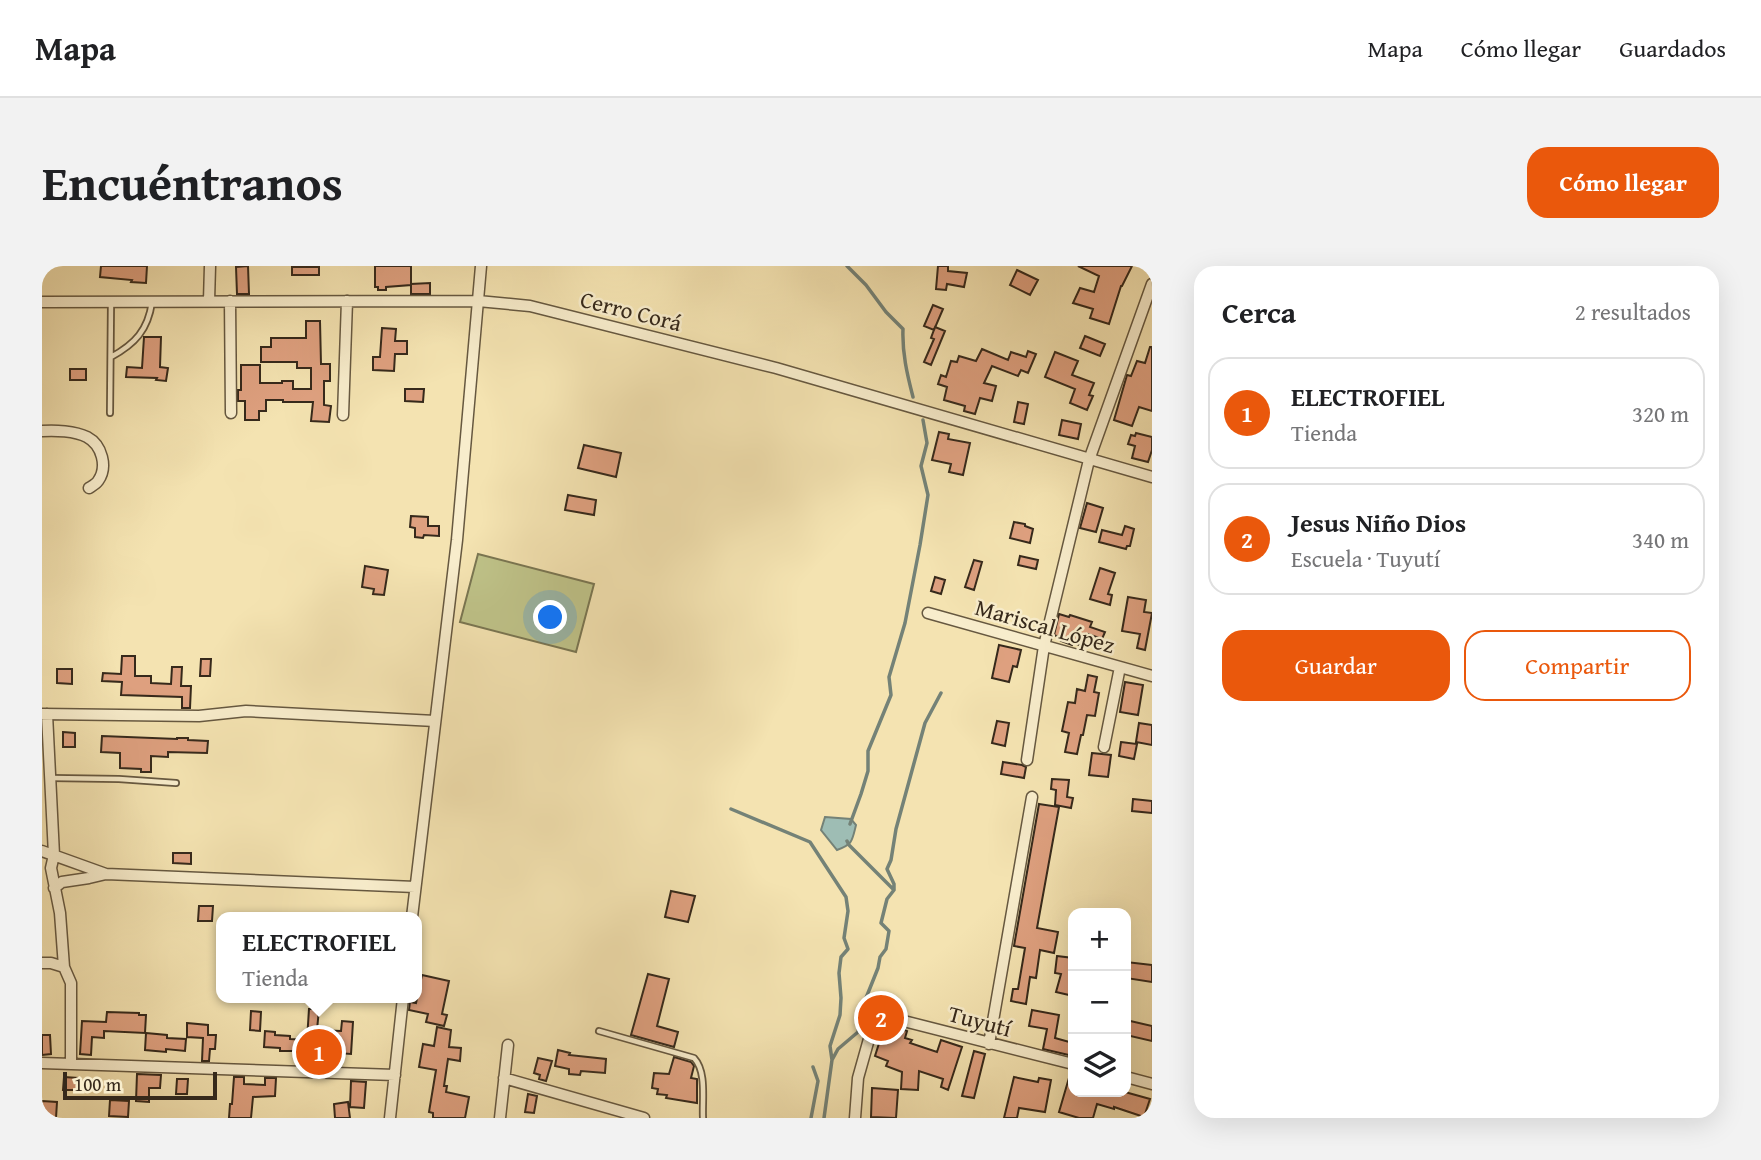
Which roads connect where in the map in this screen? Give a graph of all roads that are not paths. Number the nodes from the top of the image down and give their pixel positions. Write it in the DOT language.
graph roads {
  1 [pos="210,266"];
  2 [pos="481,266"];
  3 [pos="1152,284"];
  4 [pos="152,301"];
  5 [pos="230,301"];
  6 [pos="347,301"];
  7 [pos="478,301"];
  8 [pos="42,302"];
  9 [pos="111,302"];
  10 [pos="209,302"];
  11 [pos="111,357"];
  12 [pos="110,413"];
  13 [pos="230,413"];
  14 [pos="343,415"];
  15 [pos="42,430"];
  16 [pos="1089,460"];
  17 [pos="1152,477"];
  18 [pos="89,488"];
  19 [pos="929,612"];
  20 [pos="1044,646"];
  21 [pos="1120,667"];
  22 [pos="1152,676"];
  23 [pos="45,714"];
  24 [pos="435,721"];
  25 [pos="1104,747"];
  26 [pos="1027,760"];
  27 [pos="50,778"];
  28 [pos="176,783"];
  29 [pos="1032,797"];
  30 [pos="42,850"];
  31 [pos="54,855"];
  32 [pos="106,874"];
  33 [pos="415,887"];
  34 [pos="54,888"];
  35 [pos="412,912"];
  36 [pos="42,963"];
  37 [pos="64,967"];
  38 [pos="398,1003"];
  39 [pos="403,1003"];
  40 [pos="402,1011"];
  41 [pos="599,1031"];
  42 [pos="989,1044"];
  43 [pos="508,1045"];
  44 [pos="42,1063"];
  45 [pos="71,1064"];
  46 [pos="1068,1064"];
  47 [pos="395,1075"];
  48 [pos="504,1078"];
  49 [pos="1131,1078"];
  50 [pos="1152,1084"];
  51 [pos="390,1118"];
  52 [pos="500,1118"];
  53 [pos="644,1118"];
  54 [pos="703,1118"];
  55 [pos="855,1118"];
  1 -- 10 [label="street"];
  2 -- 7 [label="street"];
  3 -- 16 [label="street"];
  4 -- 9 [label="street, Cerro Corá"];
  4 -- 10 [label="street, Cerro Corá"];
  4 -- 11 [label="lane"];
  5 -- 6 [label="street, Cerro Corá"];
  5 -- 10 [label="street, Cerro Corá"];
  5 -- 13 [label="street"];
  6 -- 7 [label="street, Cerro Corá"];
  6 -- 14 [label="street"];
  7 -- 16 [label="street, Cerro Corá"];
  7 -- 24 [label="street"];
  8 -- 9 [label="street, Cerro Corá"];
  9 -- 11 [label="lane"];
  11 -- 12 [label="lane"];
  15 -- 18 [label="street"];
  16 -- 17 [label="street, Cerro Corá"];
  16 -- 20 [label="street"];
  19 -- 20 [label="street, Mariscal López"];
  20 -- 21 [label="street, Mariscal López"];
  20 -- 26 [label="street"];
  21 -- 22 [label="street, Mariscal López"];
  21 -- 25 [label="street"];
  23 -- 24 [label="street"];
  23 -- 27 [label="street"];
  24 -- 33 [label="street"];
  27 -- 28 [label="lane"];
  27 -- 31 [label="street"];
  29 -- 42 [label="street"];
  30 -- 31 [label="street"];
  31 -- 32 [label="street"];
  31 -- 34 [label="street"];
  32 -- 33 [label="street"];
  32 -- 34 [label="street"];
  33 -- 35 [label="street"];
  34 -- 37 [label="street"];
  36 -- 37 [label="street"];
  37 -- 45 [label="street"];
  38 -- 40 [label="lane"];
  39 -- 40 [label="street"];
  40 -- 47 [label="street"];
  41 -- 54 [label="lane"];
  42 -- 46 [label="street, Tuyutí"];
  42 -- 55 [label="street, Tuyutí"];
  43 -- 48 [label="street"];
  44 -- 45 [label="street"];
  45 -- 47 [label="street"];
  47 -- 51 [label="street"];
  48 -- 52 [label="street"];
  48 -- 53 [label="street"];
  49 -- 50 [label="street"];
}
